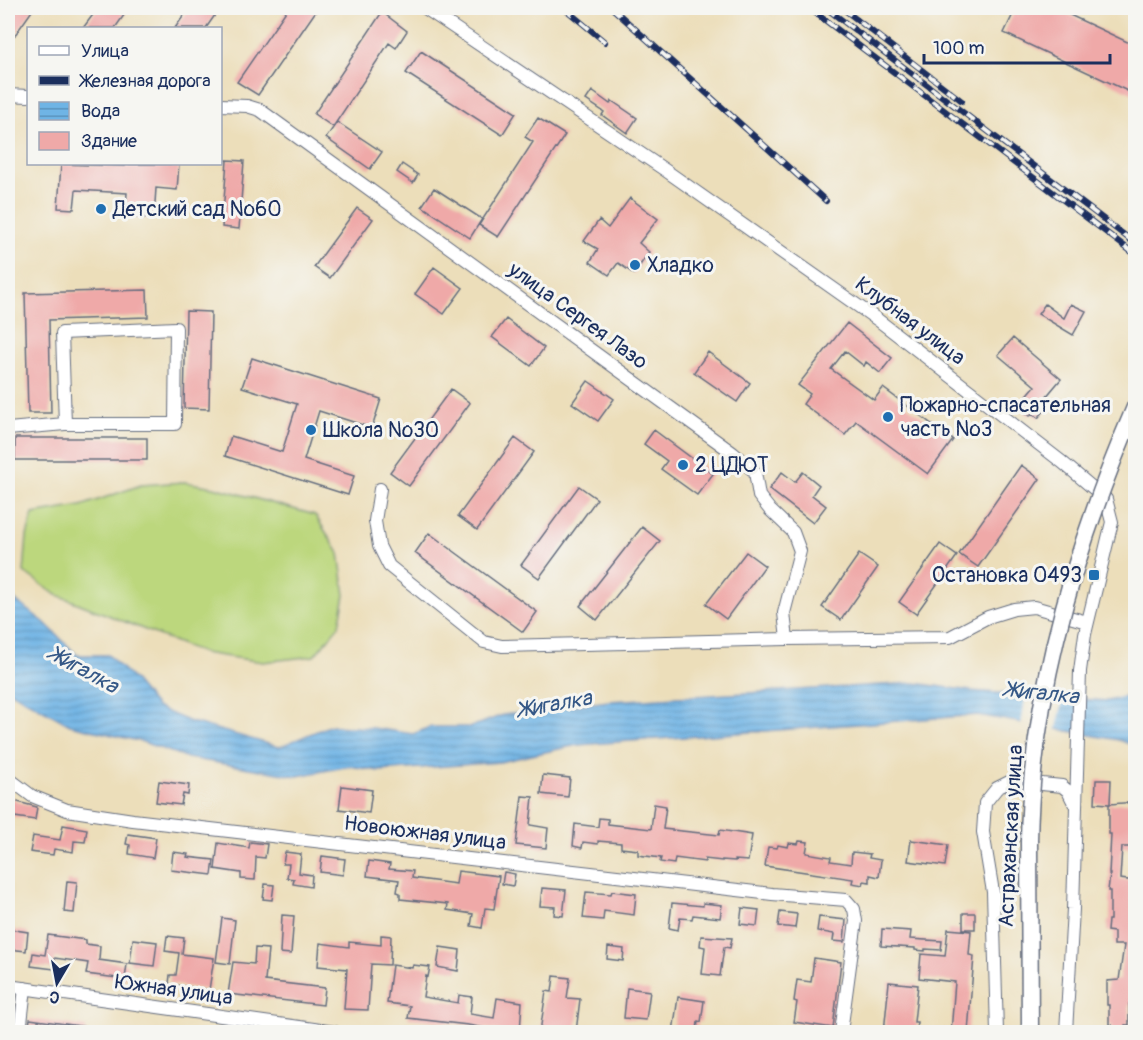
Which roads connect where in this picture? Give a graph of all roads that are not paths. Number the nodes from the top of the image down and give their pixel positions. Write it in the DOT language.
graph roads {
  1 [pos="425,8"];
  2 [pos="8,95"];
  3 [pos="27,96"];
  4 [pos="222,105"];
  5 [pos="1136,405"];
  6 [pos="65,424"];
  7 [pos="8,429"];
  8 [pos="380,489"];
  9 [pos="1087,622"];
  10 [pos="787,639"];
  11 [pos="1077,749"];
  12 [pos="8,778"];
  13 [pos="1062,786"];
  14 [pos="1076,807"];
  15 [pos="8,986"];
  16 [pos="25,988"];
  17 [pos="20,1032"];
  18 [pos="335,1032"];
  19 [pos="841,1032"];
  20 [pos="997,1032"];
  21 [pos="1030,1032"];
  22 [pos="1066,1032"];
  1 -- 9 [label="street, Клубная улица"];
  2 -- 3 [label="street"];
  4 -- 10 [label="street, улица Сергея Лазо"];
  5 -- 21 [label="main road, Астраханская улица, bridge"];
  6 -- 6 [label="street"];
  6 -- 7 [label="street"];
  8 -- 10 [label="street"];
  9 -- 10 [label="street"];
  9 -- 11 [label="street, Клубная улица"];
  11 -- 13 [label="street"];
  11 -- 14 [label="street, Клубная улица"];
  12 -- 19 [label="street, Новоюжная улица"];
  13 -- 14 [label="street"];
  13 -- 20 [label="street"];
  14 -- 22 [label="street, Клубная улица"];
  15 -- 16 [label="street, Южная улица"];
  16 -- 17 [label="street"];
  16 -- 18 [label="street, Южная улица"];
}
